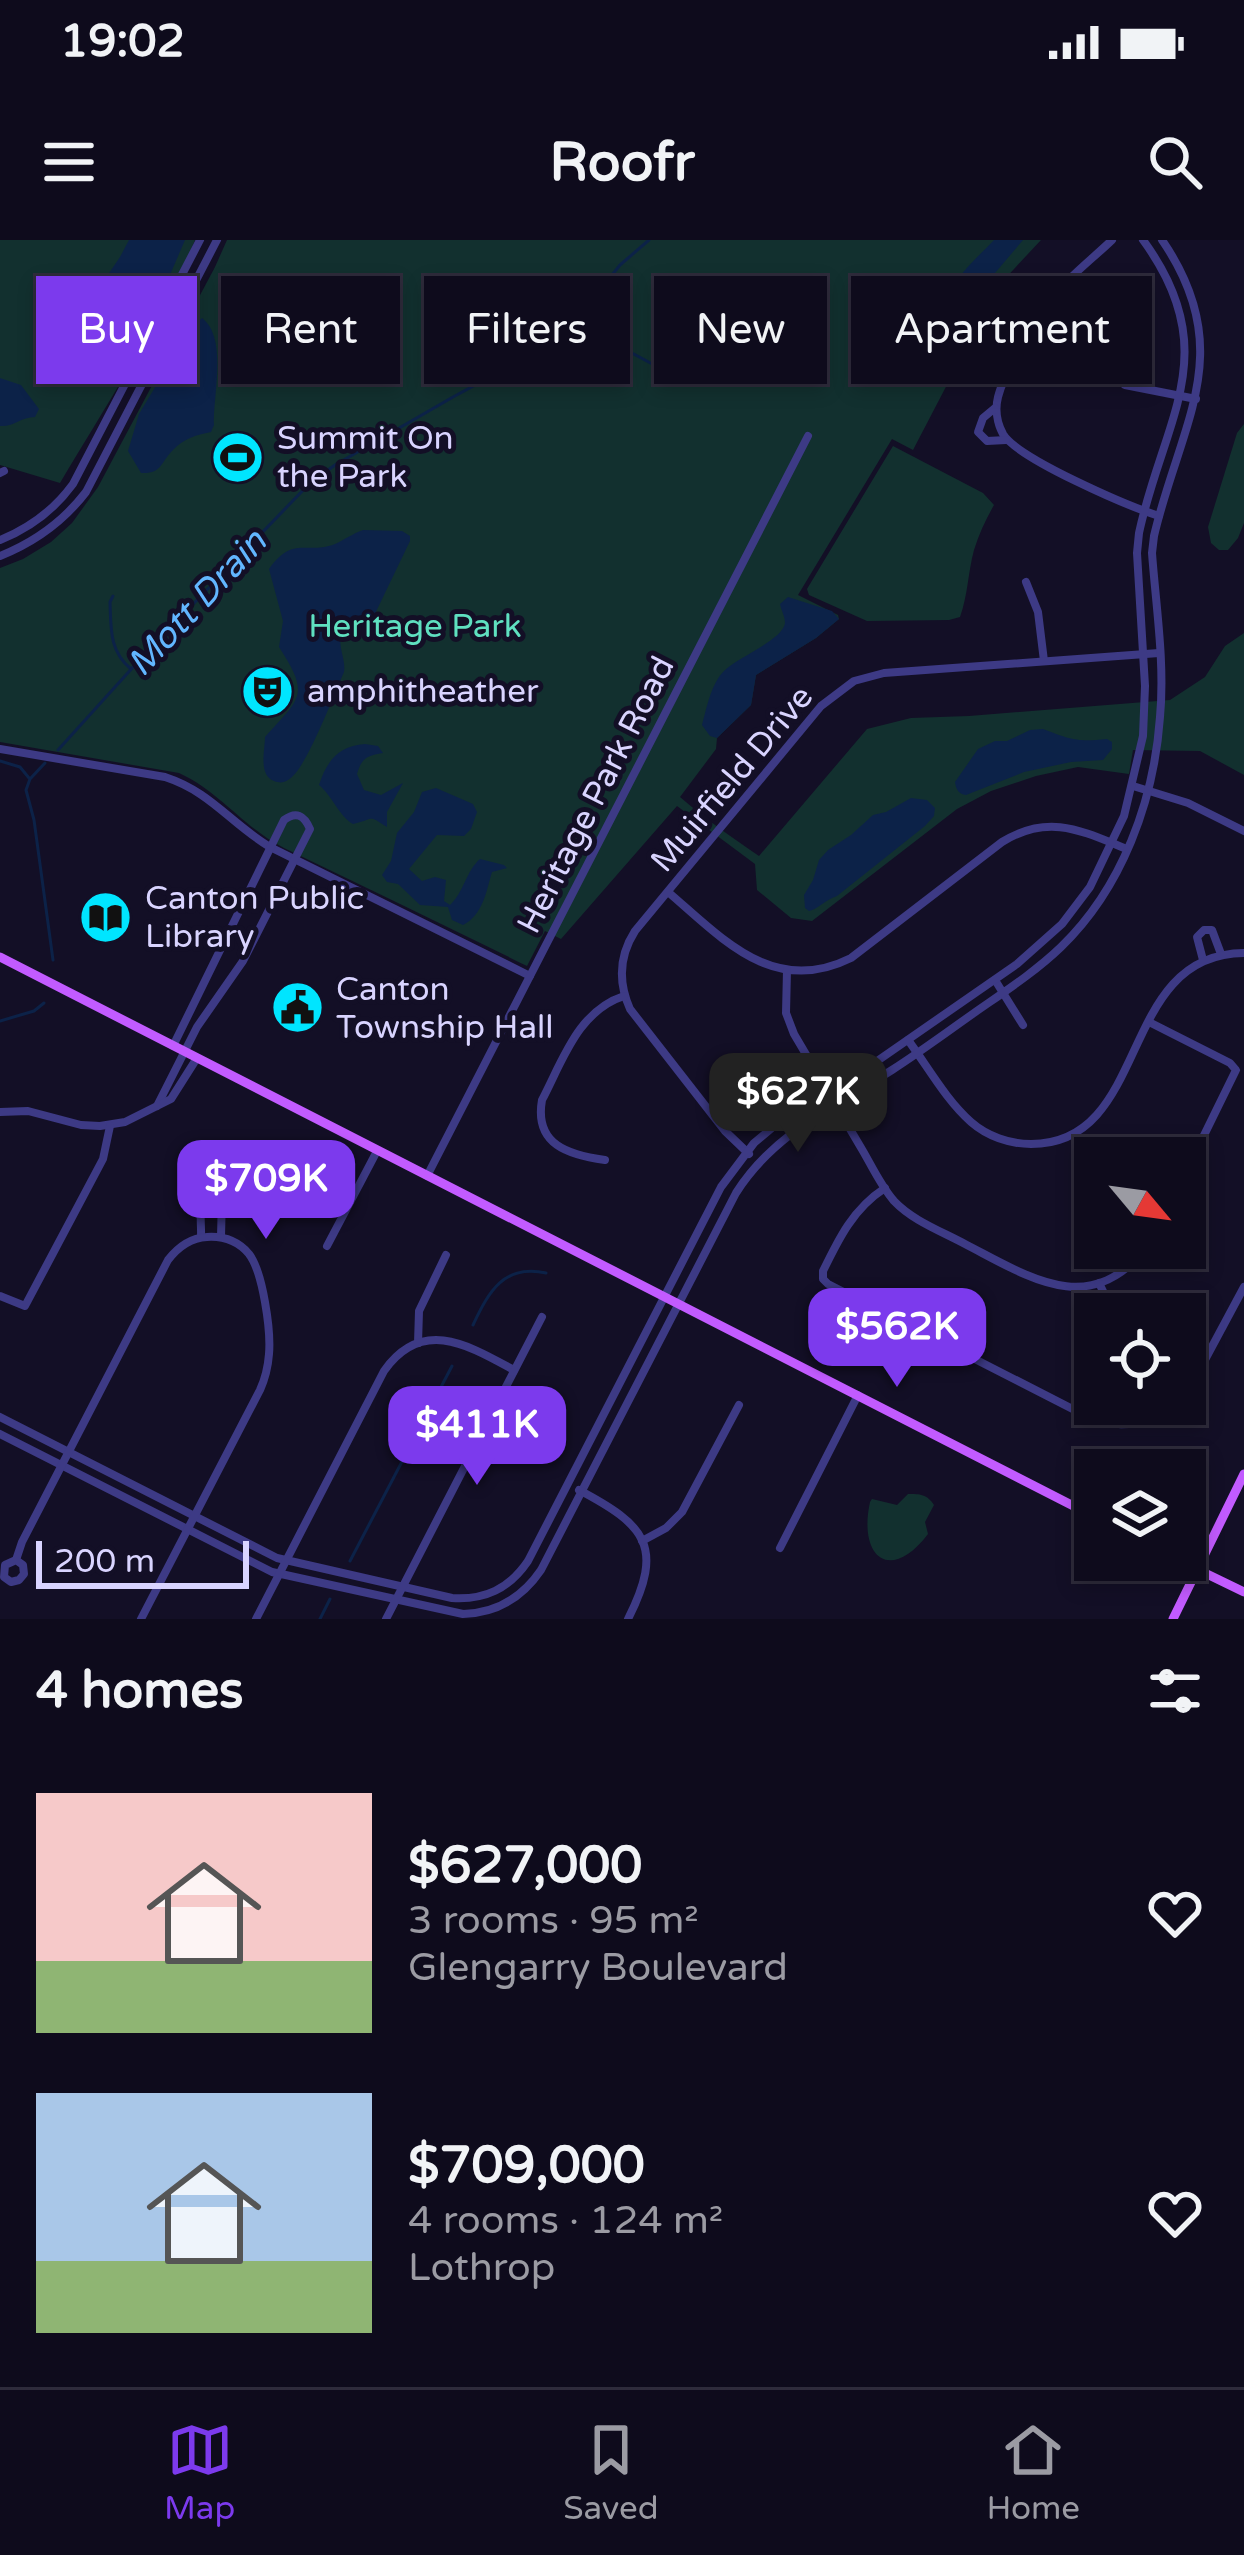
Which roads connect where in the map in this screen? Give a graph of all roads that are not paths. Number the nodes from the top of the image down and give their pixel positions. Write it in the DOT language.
graph roads {
  1 [pos="200,240"];
  2 [pos="217,240"];
  3 [pos="1112,240"];
  4 [pos="1143,240"];
  5 [pos="1162,240"];
  6 [pos="1125,385"];
  7 [pos="1181,395"];
  8 [pos="1196,398"];
  9 [pos="996,407"];
  10 [pos="808,436"];
  11 [pos="1007,440"];
  12 [pos="1144,512"];
  13 [pos="1159,516"];
  14 [pos="0,540"];
  15 [pos="0,556"];
  16 [pos="1026,582"];
  17 [pos="1159,653"];
  18 [pos="1144,654"];
  19 [pos="1044,661"];
  20 [pos="0,748"];
  21 [pos="1133,786"];
  22 [pos="1148,790"];
  23 [pos="1244,831"];
  24 [pos="1114,844"];
  25 [pos="270,847"];
  26 [pos="1127,849"];
  27 [pos="294,860"];
  28 [pos="668,892"];
  29 [pos="1062,925"];
  30 [pos="1072,935"];
  31 [pos="1244,952"];
  32 [pos="1221,954"];
  33 [pos="0,957"];
  34 [pos="1203,960"];
  35 [pos="787,970"];
  36 [pos="530,976"];
  37 [pos="995,980"];
  38 [pos="1004,992"];
  39 [pos="624,996"];
  40 [pos="1149,1022"];
  41 [pos="1023,1025"];
  42 [pos="908,1040"];
  43 [pos="173,1046"];
  44 [pos="185,1052"];
  45 [pos="918,1053"];
  46 [pos="196,1058"];
  47 [pos="828,1092"];
  48 [pos="836,1105"];
  49 [pos="157,1106"];
  50 [pos="0,1112"];
  51 [pos="110,1126"];
  52 [pos="1204,1137"];
  53 [pos="377,1151"];
  54 [pos="746,1152"];
  55 [pos="605,1160"];
  56 [pos="758,1162"];
  57 [pos="427,1176"];
  58 [pos="885,1188"];
  59 [pos="714,1202"];
  60 [pos="728,1208"];
  61 [pos="201,1237"];
  62 [pos="221,1237"];
  63 [pos="327,1246"];
  64 [pos="446,1255"];
  65 [pos="1126,1269"];
  66 [pos="1099,1283"];
  67 [pos="1244,1287"];
  68 [pos="1104,1293"];
  69 [pos="0,1296"];
  70 [pos="665,1297"];
  71 [pos="678,1304"];
  72 [pos="542,1317"];
  73 [pos="418,1343"];
  74 [pos="1206,1361"];
  75 [pos="631,1363"];
  76 [pos="514,1370"];
  77 [pos="644,1370"];
  78 [pos="858,1395"];
  79 [pos="739,1406"];
  80 [pos="1074,1409"];
  81 [pos="0,1417"];
  82 [pos="0,1434"];
  83 [pos="585,1450"];
  84 [pos="69,1452"];
  85 [pos="599,1457"];
  86 [pos="62,1466"];
  87 [pos="1244,1474"];
  88 [pos="568,1484"];
  89 [pos="581,1492"];
  90 [pos="1074,1506"];
  91 [pos="195,1517"];
  92 [pos="188,1531"];
  93 [pos="642,1541"];
  94 [pos="780,1548"];
  95 [pos="1206,1552"];
  96 [pos="531,1556"];
  97 [pos="286,1560"];
  98 [pos="16,1561"];
  99 [pos="544,1563"];
  100 [pos="279,1574"];
  101 [pos="1206,1574"];
  102 [pos="1192,1581"];
  103 [pos="402,1587"];
  104 [pos="1244,1592"];
  105 [pos="477,1598"];
  106 [pos="395,1601"];
  107 [pos="480,1616"];
  108 [pos="141,1619"];
  109 [pos="256,1619"];
  110 [pos="386,1619"];
  111 [pos="628,1619"];
  112 [pos="1173,1619"];
  1 -- 14 [label="street"];
  2 -- 15 [label="street"];
  3 -- 9 [label="street"];
  4 -- 7 [label="street"];
  5 -- 8 [label="street"];
  6 -- 7 [label="street"];
  7 -- 8 [label="street"];
  7 -- 12 [label="street"];
  8 -- 13 [label="street"];
  9 -- 11 [label="street"];
  9 -- 11 [label="street"];
  10 -- 36 [label="street, Heritage Park Road"];
  11 -- 12 [label="street"];
  12 -- 13 [label="street"];
  12 -- 18 [label="street"];
  13 -- 17 [label="street"];
  16 -- 19 [label="street"];
  17 -- 18 [label="street, Muirfield Drive"];
  17 -- 22 [label="street"];
  18 -- 19 [label="street, Muirfield Drive"];
  18 -- 21 [label="street"];
  19 -- 28 [label="street, Muirfield Drive"];
  20 -- 25 [label="street"];
  21 -- 22 [label="street"];
  21 -- 24 [label="street"];
  22 -- 23 [label="street"];
  22 -- 26 [label="street"];
  24 -- 26 [label="street"];
  24 -- 29 [label="street"];
  24 -- 35 [label="street"];
  25 -- 27 [label="street"];
  25 -- 27 [label="street"];
  25 -- 43 [label="street"];
  26 -- 30 [label="street"];
  27 -- 36 [label="street"];
  27 -- 44 [label="street"];
  28 -- 35 [label="street"];
  28 -- 39 [label="street, Muirfield Drive"];
  29 -- 30 [label="street"];
  29 -- 37 [label="street"];
  30 -- 38 [label="street"];
  31 -- 32 [label="street"];
  32 -- 34 [label="street"];
  32 -- 34 [label="street"];
  33 -- 43 [label="main road"];
  34 -- 40 [label="street"];
  35 -- 47 [label="street"];
  36 -- 57 [label="street, Heritage Park Road"];
  37 -- 38 [label="street"];
  37 -- 42 [label="street"];
  38 -- 41 [label="street"];
  38 -- 45 [label="street"];
  39 -- 54 [label="street"];
  39 -- 55 [label="street"];
  40 -- 45 [label="street"];
  40 -- 52 [label="street"];
  42 -- 45 [label="street"];
  42 -- 47 [label="street"];
  43 -- 44 [label="main road"];
  44 -- 46 [label="main road"];
  44 -- 49 [label="street"];
  45 -- 48 [label="street"];
  46 -- 49 [label="street"];
  46 -- 53 [label="main road"];
  47 -- 48 [label="street"];
  47 -- 54 [label="street"];
  48 -- 56 [label="street"];
  48 -- 58 [label="street"];
  49 -- 51 [label="street"];
  50 -- 51 [label="street"];
  51 -- 69 [label="street"];
  53 -- 57 [label="main road"];
  53 -- 63 [label="street"];
  54 -- 56 [label="street"];
  54 -- 59 [label="street"];
  56 -- 60 [label="street"];
  57 -- 70 [label="main road"];
  58 -- 66 [label="street"];
  58 -- 80 [label="street"];
  59 -- 60 [label="street"];
  59 -- 70 [label="street"];
  60 -- 71 [label="street"];
  61 -- 62 [label="street"];
  61 -- 62 [label="street"];
  61 -- 84 [label="street"];
  62 -- 91 [label="street"];
  64 -- 73 [label="street"];
  65 -- 66 [label="street"];
  66 -- 68 [label="street"];
  67 -- 74 [label="street"];
  70 -- 71 [label="main road"];
  70 -- 75 [label="street"];
  71 -- 77 [label="street"];
  71 -- 78 [label="main road"];
  72 -- 76 [label="street"];
  73 -- 76 [label="street"];
  73 -- 97 [label="street"];
  75 -- 77 [label="street"];
  75 -- 83 [label="street"];
  76 -- 103 [label="street"];
  77 -- 85 [label="street"];
  78 -- 90 [label="main road"];
  78 -- 94 [label="street"];
  79 -- 93 [label="street"];
  81 -- 84 [label="street"];
  82 -- 86 [label="street"];
  83 -- 85 [label="street"];
  83 -- 88 [label="street"];
  84 -- 86 [label="street"];
  84 -- 91 [label="street"];
  85 -- 89 [label="street"];
  86 -- 92 [label="street"];
  86 -- 98 [label="street"];
  87 -- 95 [label="main road"];
  88 -- 89 [label="street"];
  88 -- 96 [label="street"];
  89 -- 93 [label="street"];
  89 -- 99 [label="street"];
  91 -- 92 [label="street"];
  91 -- 97 [label="street"];
  92 -- 100 [label="street"];
  92 -- 108 [label="street"];
  93 -- 111 [label="street"];
  96 -- 99 [label="street"];
  96 -- 105 [label="street"];
  97 -- 100 [label="street"];
  97 -- 103 [label="street"];
  99 -- 107 [label="street"];
  100 -- 106 [label="street"];
  100 -- 109 [label="street"];
  101 -- 104 [label="main road"];
  102 -- 112 [label="main road"];
  103 -- 105 [label="street"];
  103 -- 106 [label="street"];
  105 -- 107 [label="street"];
  106 -- 107 [label="street"];
  106 -- 110 [label="street"];
}
